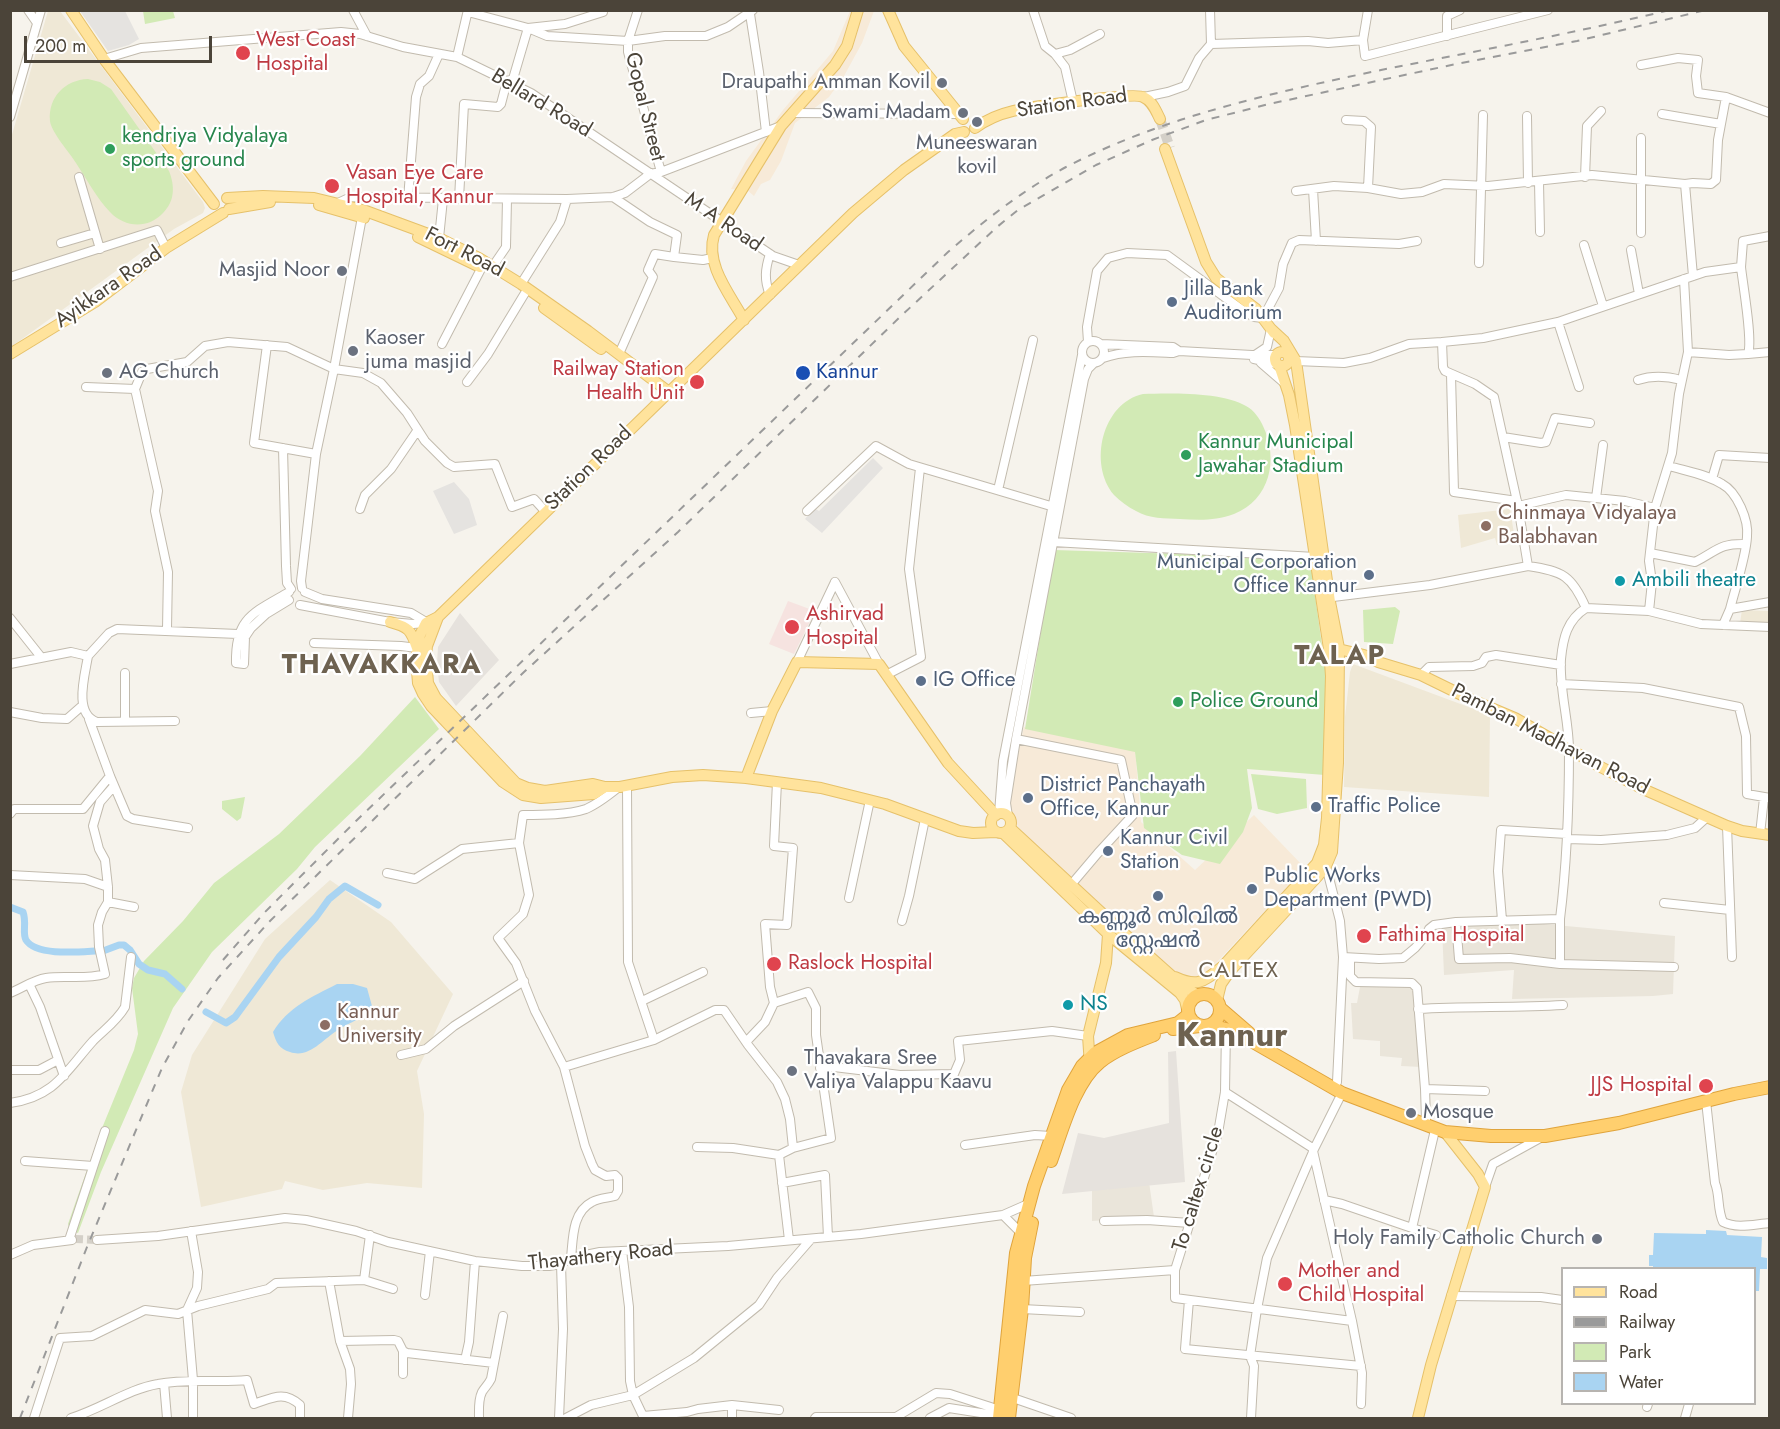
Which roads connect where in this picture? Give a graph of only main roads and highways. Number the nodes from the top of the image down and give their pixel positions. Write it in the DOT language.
graph roads {
  1 [pos="71,10"];
  2 [pos="858,10"];
  3 [pos="888,10"];
  4 [pos="1143,99"];
  5 [pos="1057,105"];
  6 [pos="1158,119"];
  7 [pos="964,125"];
  8 [pos="1168,148"];
  9 [pos="221,205"];
  10 [pos="362,214"];
  11 [pos="560,316"];
  12 [pos="744,320"];
  13 [pos="1271,329"];
  14 [pos="10,354"];
  15 [pos="1284,359"];
  16 [pos="666,394"];
  17 [pos="1326,598"];
  18 [pos="390,622"];
  19 [pos="433,622"];
  20 [pos="417,648"];
  21 [pos="1334,648"];
  22 [pos="1364,655"];
  23 [pos="1340,662"];
  24 [pos="746,777"];
  25 [pos="605,788"];
  26 [pos="1001,815"];
  27 [pos="1003,831"];
  28 [pos="1765,834"];
  29 [pos="1322,865"];
  30 [pos="1108,934"];
  31 [pos="1226,968"];
  32 [pos="1175,977"];
  33 [pos="1200,994"];
  34 [pos="1188,1012"];
  35 [pos="1223,1013"];
  36 [pos="1205,1026"];
  37 [pos="1090,1064"];
  38 [pos="1770,1082"];
  39 [pos="1770,1087"];
  40 [pos="1436,1126"];
  41 [pos="1025,1234"];
  42 [pos="1002,1416"];
  43 [pos="1418,1419"];
  1 -- 9 [label="main road"];
  2 -- 12 [label="main road"];
  3 -- 7 [label="main road"];
  4 -- 5 [label="main road"];
  4 -- 5 [label="main road, Station Road"];
  4 -- 6 [label="main road, Station Road"];
  5 -- 7 [label="main road, Station Road"];
  7 -- 12 [label="main road, Station Road"];
  8 -- 13 [label="main road"];
  9 -- 10 [label="main road, Fort Road"];
  9 -- 10 [label="main road, Fort Road"];
  9 -- 14 [label="main road, Ayikkara Road"];
  10 -- 11 [label="main road, Fort Road"];
  11 -- 16 [label="main road, Fort Road"];
  11 -- 16 [label="main road, Fort Road"];
  12 -- 16 [label="main road, Station Road"];
  13 -- 15 [label="main road"];
  13 -- 15 [label="main road"];
  15 -- 17 [label="main road"];
  15 -- 17 [label="main road"];
  16 -- 19 [label="main road, Station Road"];
  17 -- 21 [label="main road"];
  18 -- 20 [label="main road"];
  19 -- 20 [label="main road"];
  19 -- 25 [label="main road, Station Road"];
  20 -- 25 [label="main road"];
  21 -- 22 [label="main road, Pamban Madhavan Road"];
  21 -- 23 [label="main road"];
  21 -- 29 [label="main road"];
  22 -- 23 [label="main road"];
  22 -- 28 [label="main road, Pamban Madhavan Road"];
  23 -- 29 [label="main road"];
  24 -- 25 [label="main road"];
  24 -- 26 [label="main road"];
  24 -- 27 [label="main road"];
  26 -- 27 [label="main road"];
  26 -- 27 [label="main road"];
  27 -- 30 [label="main road"];
  27 -- 32 [label="main road"];
  29 -- 31 [label="main road"];
  30 -- 34 [label="main road"];
  30 -- 37 [label="main road"];
  31 -- 32 [label="main road"];
  31 -- 33 [label="main road"];
  31 -- 35 [label="main road"];
  31 -- 35 [label="main road"];
  32 -- 33 [label="main road"];
  33 -- 34 [label="highway"];
  33 -- 35 [label="highway"];
  34 -- 36 [label="highway"];
  34 -- 37 [label="highway"];
  35 -- 36 [label="highway"];
  35 -- 36 [label="highway"];
  35 -- 40 [label="highway"];
  36 -- 37 [label="highway"];
  37 -- 41 [label="highway"];
  37 -- 41 [label="highway"];
  38 -- 40 [label="highway"];
  39 -- 40 [label="highway"];
  40 -- 43 [label="main road"];
  41 -- 42 [label="highway"];
  41 -- 42 [label="highway"];
}
